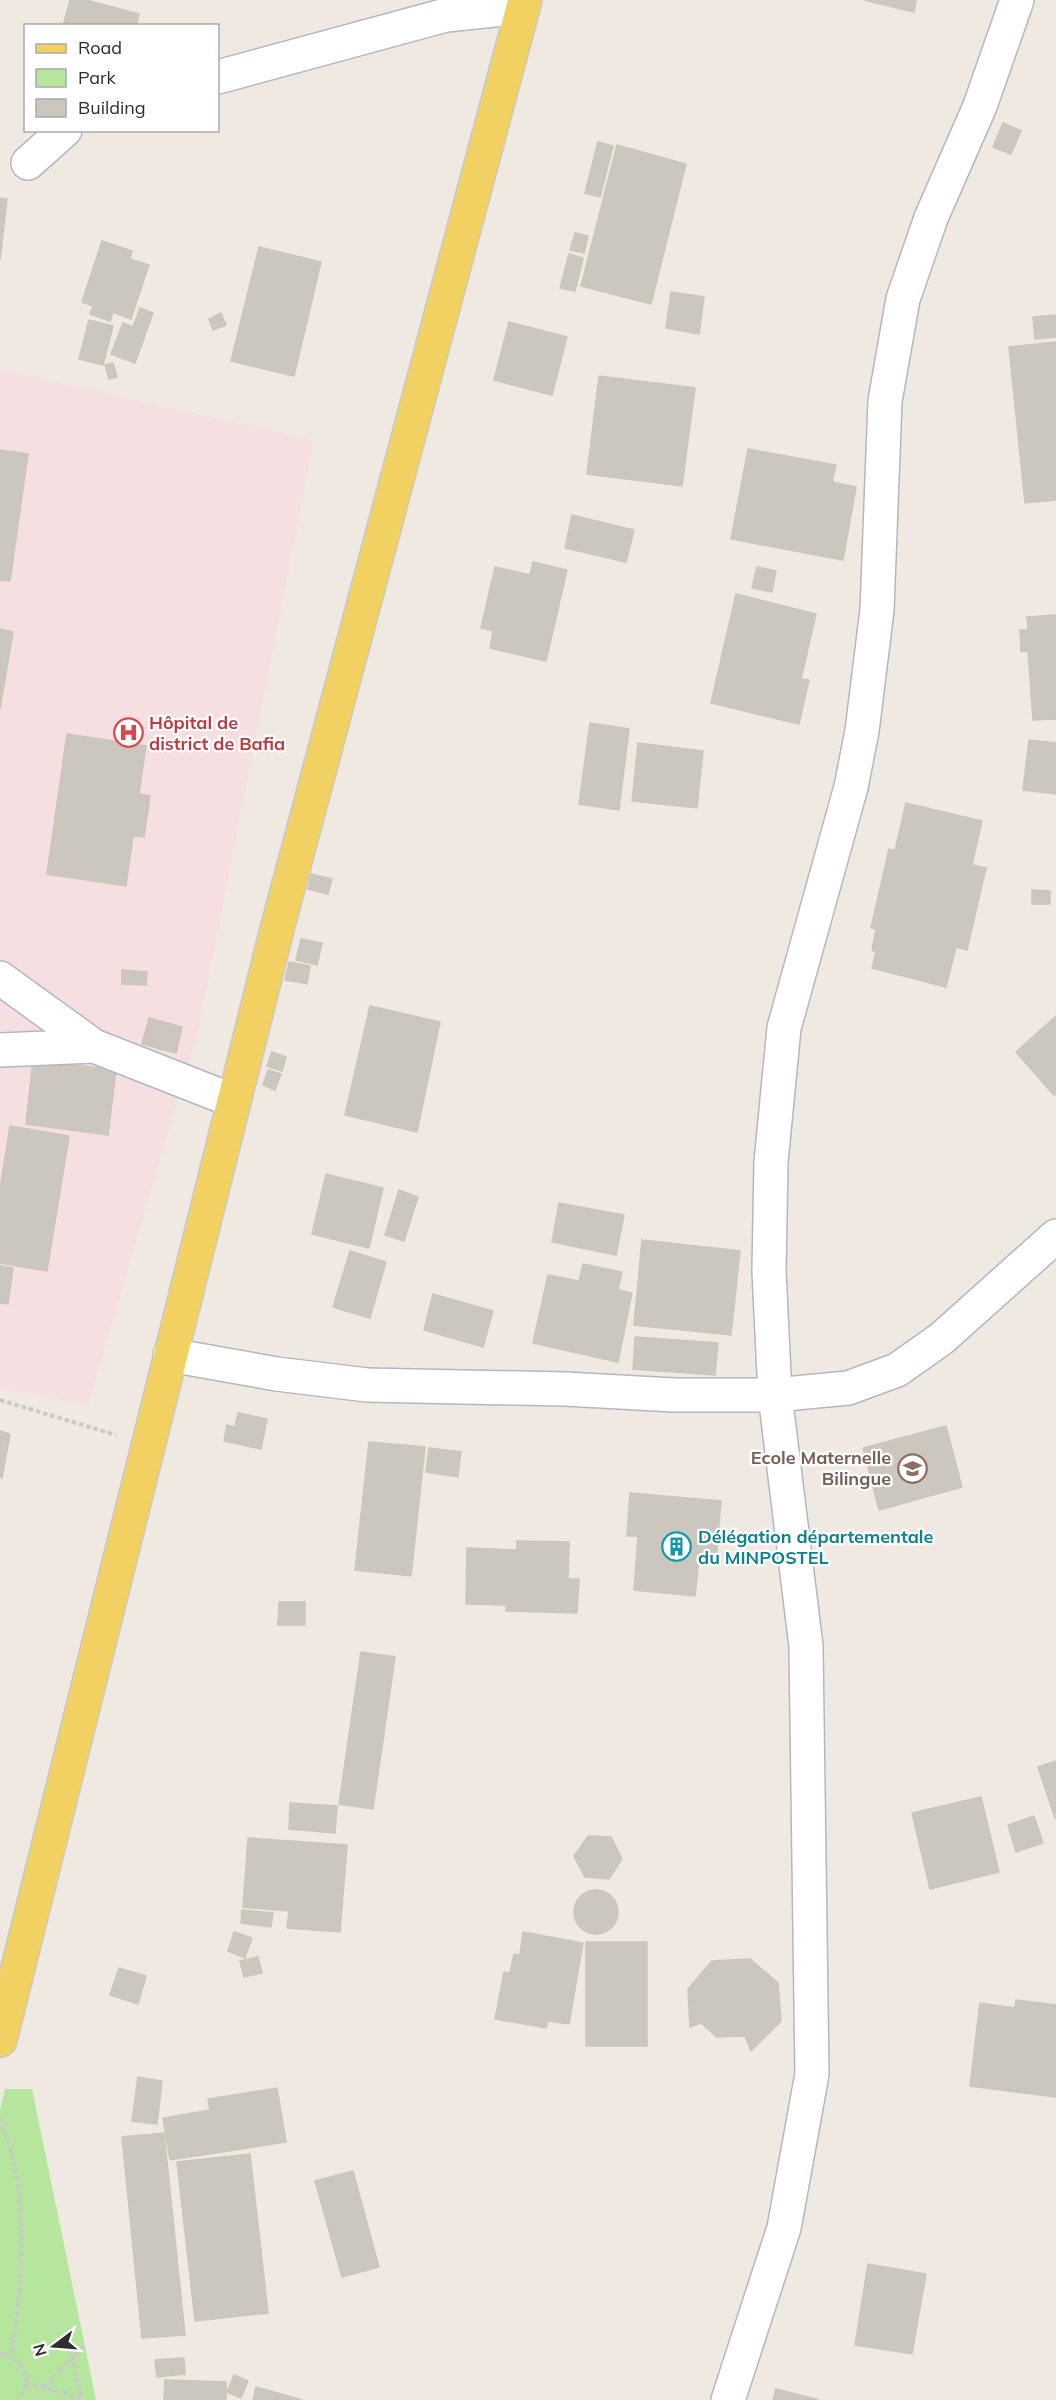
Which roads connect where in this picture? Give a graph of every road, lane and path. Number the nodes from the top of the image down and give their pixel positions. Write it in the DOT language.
graph roads {
  1 [pos="1017,0"];
  2 [pos="524,4"];
  3 [pos="219,77"];
  4 [pos="63,132"];
  5 [pos="27,163"];
  6 [pos="0,978"];
  7 [pos="94,1046"];
  8 [pos="0,1050"];
  9 [pos="234,1101"];
  10 [pos="1056,1236"];
  11 [pos="170,1355"];
  12 [pos="775,1395"];
  13 [pos="0,1400"];
  14 [pos="148,1445"];
  15 [pos="0,2040"];
  16 [pos="0,2119"];
  17 [pos="85,2346"];
  18 [pos="0,2354"];
  19 [pos="11,2356"];
  20 [pos="72,2356"];
  21 [pos="26,2383"];
  22 [pos="44,2388"];
  23 [pos="81,2399"];
  24 [pos="18,2400"];
  25 [pos="728,2400"];
  1 -- 12 [label="street"];
  2 -- 3 [label="street"];
  2 -- 9 [label="main road"];
  4 -- 5 [label="street"];
  6 -- 7 [label="street"];
  7 -- 8 [label="street"];
  7 -- 9 [label="street"];
  9 -- 11 [label="main road"];
  10 -- 12 [label="street"];
  11 -- 12 [label="street"];
  11 -- 14 [label="main road"];
  12 -- 25 [label="street"];
  13 -- 14 [label="path"];
  14 -- 15 [label="main road"];
  16 -- 19 [label="path"];
  17 -- 20 [label="path"];
  18 -- 19 [label="path"];
  19 -- 21 [label="path"];
  20 -- 22 [label="path"];
  20 -- 23 [label="path"];
  21 -- 22 [label="path"];
  21 -- 24 [label="path"];
  22 -- 23 [label="path"];
}
